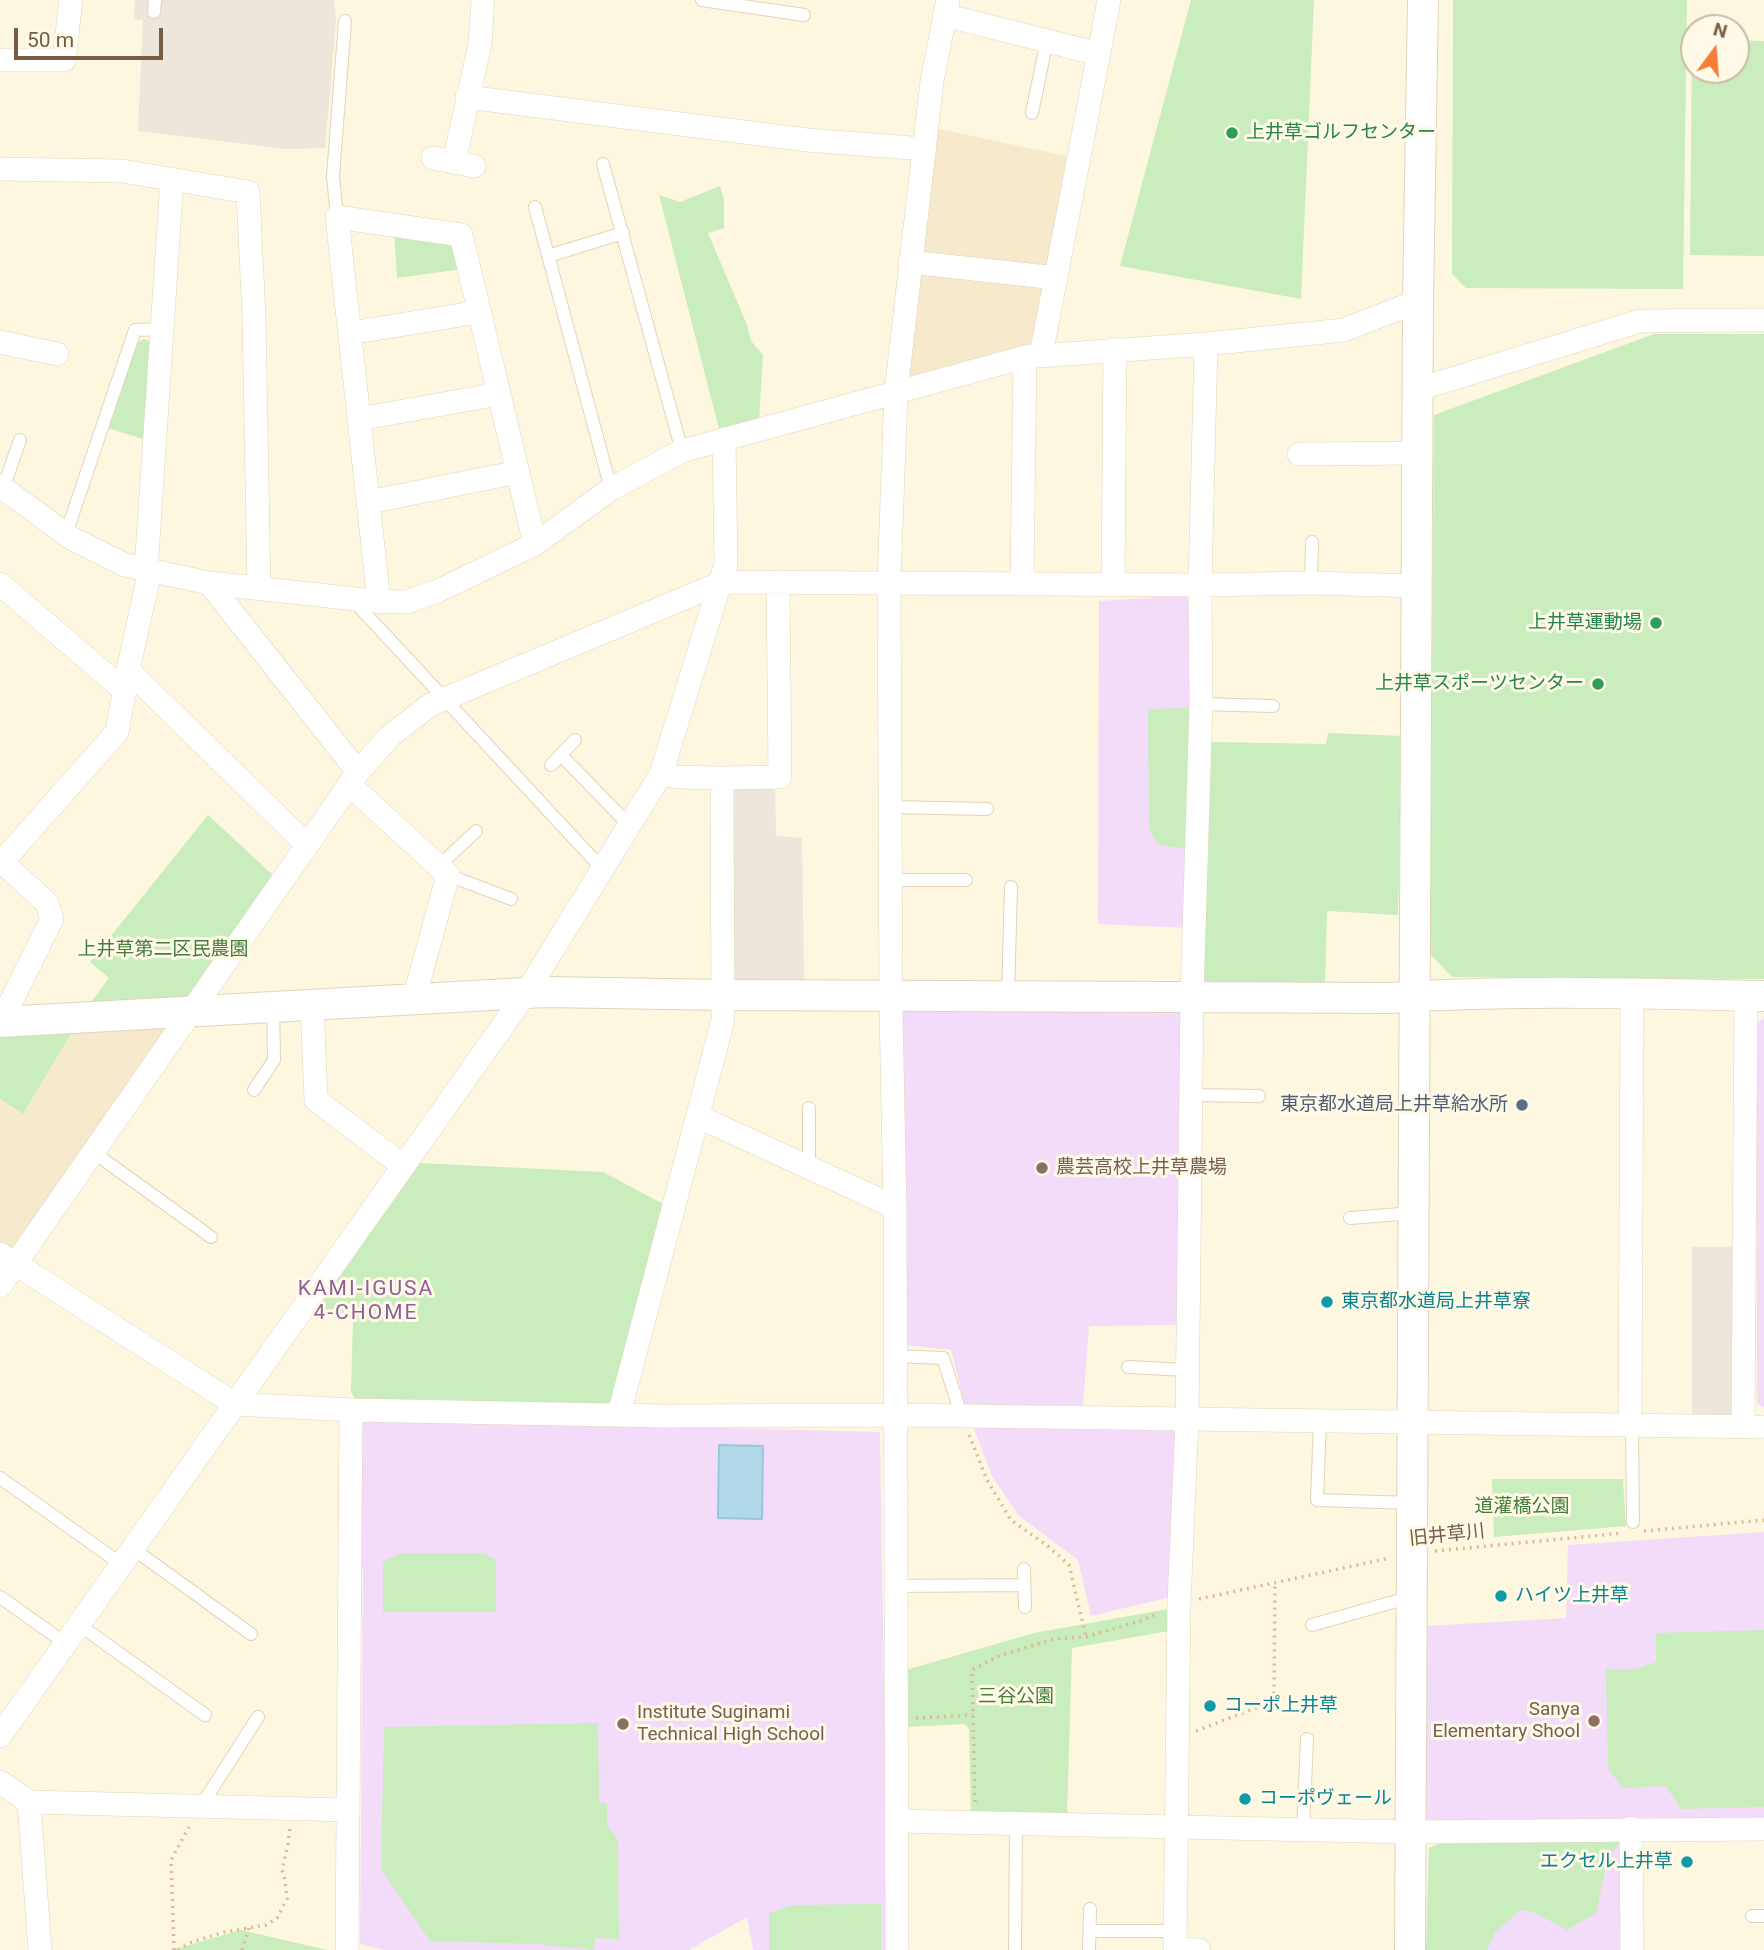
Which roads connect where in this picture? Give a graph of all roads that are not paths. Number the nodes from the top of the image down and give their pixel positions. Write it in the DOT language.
graph roads {
  1 [pos="71,0"];
  2 [pos="484,0"];
  3 [pos="702,0"];
  4 [pos="1109,0"];
  5 [pos="1423,0"];
  6 [pos="946,7"];
  7 [pos="804,15"];
  8 [pos="345,21"];
  9 [pos="1047,40"];
  10 [pos="1099,54"];
  11 [pos="0,60"];
  12 [pos="467,97"];
  13 [pos="1032,113"];
  14 [pos="925,149"];
  15 [pos="454,162"];
  16 [pos="603,164"];
  17 [pos="0,169"];
  18 [pos="172,179"];
  19 [pos="535,207"];
  20 [pos="337,217"];
  21 [pos="623,233"];
  22 [pos="548,256"];
  23 [pos="910,262"];
  24 [pos="1056,278"];
  25 [pos="1418,301"];
  26 [pos="479,312"];
  27 [pos="1764,320"];
  28 [pos="162,329"];
  29 [pos="350,333"];
  30 [pos="0,342"];
  31 [pos="1206,344"];
  32 [pos="1115,349"];
  33 [pos="57,354"];
  34 [pos="1033,356"];
  35 [pos="1419,389"];
  36 [pos="895,392"];
  37 [pos="499,394"];
  38 [pos="359,419"];
  39 [pos="724,439"];
  40 [pos="20,440"];
  41 [pos="682,451"];
  42 [pos="1418,453"];
  43 [pos="1299,454"];
  44 [pos="518,472"];
  45 [pos="2,487"];
  46 [pos="611,489"];
  47 [pos="369,502"];
  48 [pos="66,534"];
  49 [pos="1312,542"];
  50 [pos="535,544"];
  51 [pos="148,571"];
  52 [pos="723,582"];
  53 [pos="778,582"];
  54 [pos="889,582"];
  55 [pos="209,583"];
  56 [pos="1022,583"];
  57 [pos="1113,583"];
  58 [pos="1311,583"];
  59 [pos="0,584"];
  60 [pos="1200,585"];
  61 [pos="1417,586"];
  62 [pos="260,589"];
  63 [pos="351,598"];
  64 [pos="379,602"];
  65 [pos="126,681"];
  66 [pos="444,699"];
  67 [pos="1201,704"];
  68 [pos="1273,706"];
  69 [pos="575,740"];
  70 [pos="561,755"];
  71 [pos="551,765"];
  72 [pos="661,774"];
  73 [pos="353,778"];
  74 [pos="722,778"];
  75 [pos="891,807"];
  76 [pos="987,809"];
  77 [pos="630,826"];
  78 [pos="476,831"];
  79 [pos="306,844"];
  80 [pos="1,863"];
  81 [pos="605,867"];
  82 [pos="443,871"];
  83 [pos="891,880"];
  84 [pos="966,880"];
  85 [pos="1010,887"];
  86 [pos="511,899"];
  87 [pos="526,993"];
  88 [pos="891,994"];
  89 [pos="1632,994"];
  90 [pos="725,995"];
  91 [pos="1008,995"];
  92 [pos="1192,996"];
  93 [pos="1415,996"];
  94 [pos="1755,996"];
  95 [pos="414,999"];
  96 [pos="312,1004"];
  97 [pos="272,1006"];
  98 [pos="190,1012"];
  99 [pos="0,1022"];
  100 [pos="254,1090"];
  101 [pos="1191,1095"];
  102 [pos="1259,1096"];
  103 [pos="809,1108"];
  104 [pos="699,1117"];
  105 [pos="93,1152"];
  106 [pos="403,1166"];
  107 [pos="809,1167"];
  108 [pos="895,1207"];
  109 [pos="1414,1213"];
  110 [pos="1350,1218"];
  111 [pos="211,1237"];
  112 [pos="7,1259"];
  113 [pos="0,1286"];
  114 [pos="896,1356"];
  115 [pos="1128,1367"];
  116 [pos="1187,1370"];
  117 [pos="235,1405"];
  118 [pos="351,1410"];
  119 [pos="619,1414"];
  120 [pos="895,1415"];
  121 [pos="962,1417"];
  122 [pos="1187,1420"];
  123 [pos="1320,1422"];
  124 [pos="1411,1423"];
  125 [pos="1631,1425"];
  126 [pos="1754,1427"];
  127 [pos="0,1478"];
  128 [pos="1412,1503"];
  129 [pos="1635,1529"];
  130 [pos="127,1556"];
  131 [pos="1024,1569"];
  132 [pos="1024,1584"];
  133 [pos="896,1586"];
  134 [pos="0,1597"];
  135 [pos="1412,1597"];
  136 [pos="1025,1607"];
  137 [pos="78,1624"];
  138 [pos="1312,1625"];
  139 [pos="251,1634"];
  140 [pos="65,1643"];
  141 [pos="205,1715"];
  142 [pos="257,1717"];
  143 [pos="0,1736"];
  144 [pos="1307,1739"];
  145 [pos="0,1782"];
  146 [pos="29,1802"];
  147 [pos="201,1806"];
  148 [pos="348,1810"];
  149 [pos="897,1821"];
  150 [pos="1016,1824"];
  151 [pos="1177,1826"];
  152 [pos="1630,1828"];
  153 [pos="1303,1829"];
  154 [pos="1764,1829"];
  155 [pos="1411,1832"];
  156 [pos="1090,1909"];
  157 [pos="1090,1931"];
  158 [pos="1175,1943"];
  159 [pos="40,1950"];
  160 [pos="347,1950"];
  161 [pos="897,1950"];
  162 [pos="1015,1950"];
  163 [pos="1089,1950"];
  164 [pos="1199,1950"];
  165 [pos="1410,1950"];
  166 [pos="1632,1950"];
  1 -- 11 [label="street"];
  2 -- 12 [label="street"];
  3 -- 7 [label="lane"];
  4 -- 10 [label="street"];
  5 -- 25 [label="street"];
  6 -- 9 [label="street"];
  6 -- 14 [label="street"];
  8 -- 20 [label="lane"];
  9 -- 10 [label="street"];
  9 -- 13 [label="lane"];
  10 -- 24 [label="street"];
  12 -- 14 [label="street"];
  12 -- 15 [label="street"];
  14 -- 23 [label="street"];
  16 -- 21 [label="lane"];
  17 -- 18 [label="street"];
  18 -- 28 [label="street"];
  18 -- 62 [label="street"];
  19 -- 22 [label="lane"];
  20 -- 26 [label="street"];
  20 -- 29 [label="street"];
  21 -- 22 [label="lane"];
  21 -- 41 [label="lane"];
  22 -- 46 [label="lane"];
  23 -- 24 [label="street"];
  23 -- 36 [label="street"];
  24 -- 34 [label="street"];
  25 -- 31 [label="street"];
  25 -- 35 [label="street"];
  26 -- 29 [label="street"];
  26 -- 37 [label="street"];
  27 -- 35 [label="street"];
  28 -- 48 [label="lane"];
  28 -- 51 [label="street"];
  29 -- 38 [label="street"];
  30 -- 33 [label="street"];
  31 -- 32 [label="street"];
  31 -- 60 [label="street"];
  32 -- 34 [label="street"];
  32 -- 57 [label="street"];
  34 -- 36 [label="street"];
  34 -- 56 [label="street"];
  35 -- 42 [label="street"];
  36 -- 39 [label="street"];
  36 -- 54 [label="street"];
  37 -- 38 [label="street"];
  37 -- 44 [label="street"];
  38 -- 47 [label="street"];
  39 -- 41 [label="street"];
  39 -- 52 [label="street"];
  40 -- 45 [label="lane"];
  41 -- 46 [label="street"];
  42 -- 43 [label="street"];
  42 -- 61 [label="street"];
  44 -- 47 [label="street"];
  44 -- 50 [label="street"];
  45 -- 48 [label="street"];
  46 -- 50 [label="street"];
  47 -- 64 [label="street"];
  48 -- 51 [label="street"];
  49 -- 58 [label="lane"];
  50 -- 64 [label="street"];
  51 -- 55 [label="street"];
  51 -- 65 [label="street"];
  52 -- 53 [label="street"];
  52 -- 66 [label="street"];
  52 -- 72 [label="street"];
  53 -- 54 [label="street"];
  53 -- 74 [label="street"];
  54 -- 56 [label="street"];
  54 -- 75 [label="street"];
  55 -- 62 [label="street"];
  55 -- 73 [label="street"];
  56 -- 57 [label="street"];
  57 -- 60 [label="street"];
  58 -- 60 [label="street"];
  58 -- 61 [label="street"];
  59 -- 65 [label="street"];
  60 -- 67 [label="street"];
  61 -- 93 [label="street"];
  62 -- 63 [label="street"];
  63 -- 64 [label="street"];
  63 -- 66 [label="lane"];
  65 -- 79 [label="street"];
  65 -- 80 [label="street"];
  66 -- 73 [label="street"];
  66 -- 81 [label="lane"];
  67 -- 68 [label="lane"];
  67 -- 92 [label="street"];
  69 -- 70 [label="lane"];
  70 -- 71 [label="lane"];
  70 -- 77 [label="lane"];
  72 -- 74 [label="street"];
  72 -- 77 [label="street"];
  73 -- 79 [label="street"];
  73 -- 82 [label="street"];
  74 -- 90 [label="street"];
  75 -- 76 [label="lane"];
  75 -- 83 [label="street"];
  77 -- 81 [label="street"];
  78 -- 82 [label="lane"];
  79 -- 98 [label="street"];
  80 -- 99 [label="street"];
  81 -- 87 [label="street"];
  82 -- 86 [label="lane"];
  82 -- 95 [label="street"];
  83 -- 84 [label="lane"];
  83 -- 88 [label="street"];
  85 -- 91 [label="lane"];
  87 -- 90 [label="street"];
  87 -- 95 [label="street"];
  87 -- 106 [label="street"];
  88 -- 90 [label="street"];
  88 -- 91 [label="street"];
  88 -- 108 [label="street"];
  89 -- 93 [label="street"];
  89 -- 94 [label="street"];
  89 -- 125 [label="street"];
  90 -- 104 [label="street"];
  91 -- 92 [label="street"];
  92 -- 93 [label="street"];
  92 -- 101 [label="street"];
  93 -- 109 [label="street"];
  94 -- 126 [label="street"];
  95 -- 96 [label="street"];
  96 -- 97 [label="street"];
  96 -- 106 [label="street"];
  97 -- 98 [label="street"];
  97 -- 100 [label="lane"];
  98 -- 99 [label="street"];
  98 -- 105 [label="street"];
  101 -- 102 [label="lane"];
  101 -- 116 [label="street"];
  103 -- 107 [label="lane"];
  104 -- 107 [label="street"];
  104 -- 119 [label="street"];
  105 -- 111 [label="lane"];
  105 -- 112 [label="street"];
  106 -- 117 [label="street"];
  107 -- 108 [label="street"];
  108 -- 114 [label="street"];
  109 -- 110 [label="lane"];
  109 -- 124 [label="street"];
  112 -- 113 [label="street"];
  112 -- 117 [label="street"];
  114 -- 120 [label="street"];
  114 -- 121 [label="lane"];
  115 -- 116 [label="lane"];
  116 -- 122 [label="street"];
  117 -- 118 [label="street"];
  117 -- 130 [label="street"];
  118 -- 119 [label="street"];
  118 -- 148 [label="street"];
  119 -- 120 [label="street"];
  120 -- 121 [label="street"];
  120 -- 133 [label="street"];
  121 -- 122 [label="street"];
  122 -- 123 [label="street"];
  122 -- 151 [label="street"];
  123 -- 124 [label="street"];
  123 -- 128 [label="lane"];
  124 -- 125 [label="street"];
  124 -- 128 [label="street"];
  125 -- 126 [label="street"];
  125 -- 129 [label="lane"];
  127 -- 130 [label="lane"];
  128 -- 135 [label="street"];
  130 -- 137 [label="street"];
  130 -- 139 [label="lane"];
  131 -- 132 [label="lane"];
  132 -- 133 [label="lane"];
  132 -- 136 [label="lane"];
  133 -- 149 [label="street"];
  134 -- 140 [label="lane"];
  135 -- 138 [label="lane"];
  135 -- 155 [label="street"];
  137 -- 140 [label="street"];
  137 -- 141 [label="lane"];
  140 -- 143 [label="street"];
  142 -- 147 [label="lane"];
  144 -- 153 [label="lane"];
  145 -- 146 [label="street"];
  146 -- 147 [label="street"];
  146 -- 159 [label="street"];
  147 -- 148 [label="street"];
  148 -- 160 [label="street"];
  149 -- 150 [label="street"];
  149 -- 161 [label="street"];
  150 -- 151 [label="street"];
  150 -- 162 [label="lane"];
  151 -- 153 [label="street"];
  151 -- 158 [label="street"];
  152 -- 154 [label="street"];
  152 -- 155 [label="street"];
  152 -- 166 [label="street"];
  153 -- 155 [label="street"];
  155 -- 165 [label="street"];
  156 -- 157 [label="lane"];
  157 -- 158 [label="lane"];
  157 -- 163 [label="lane"];
  158 -- 164 [label="street"];
}
